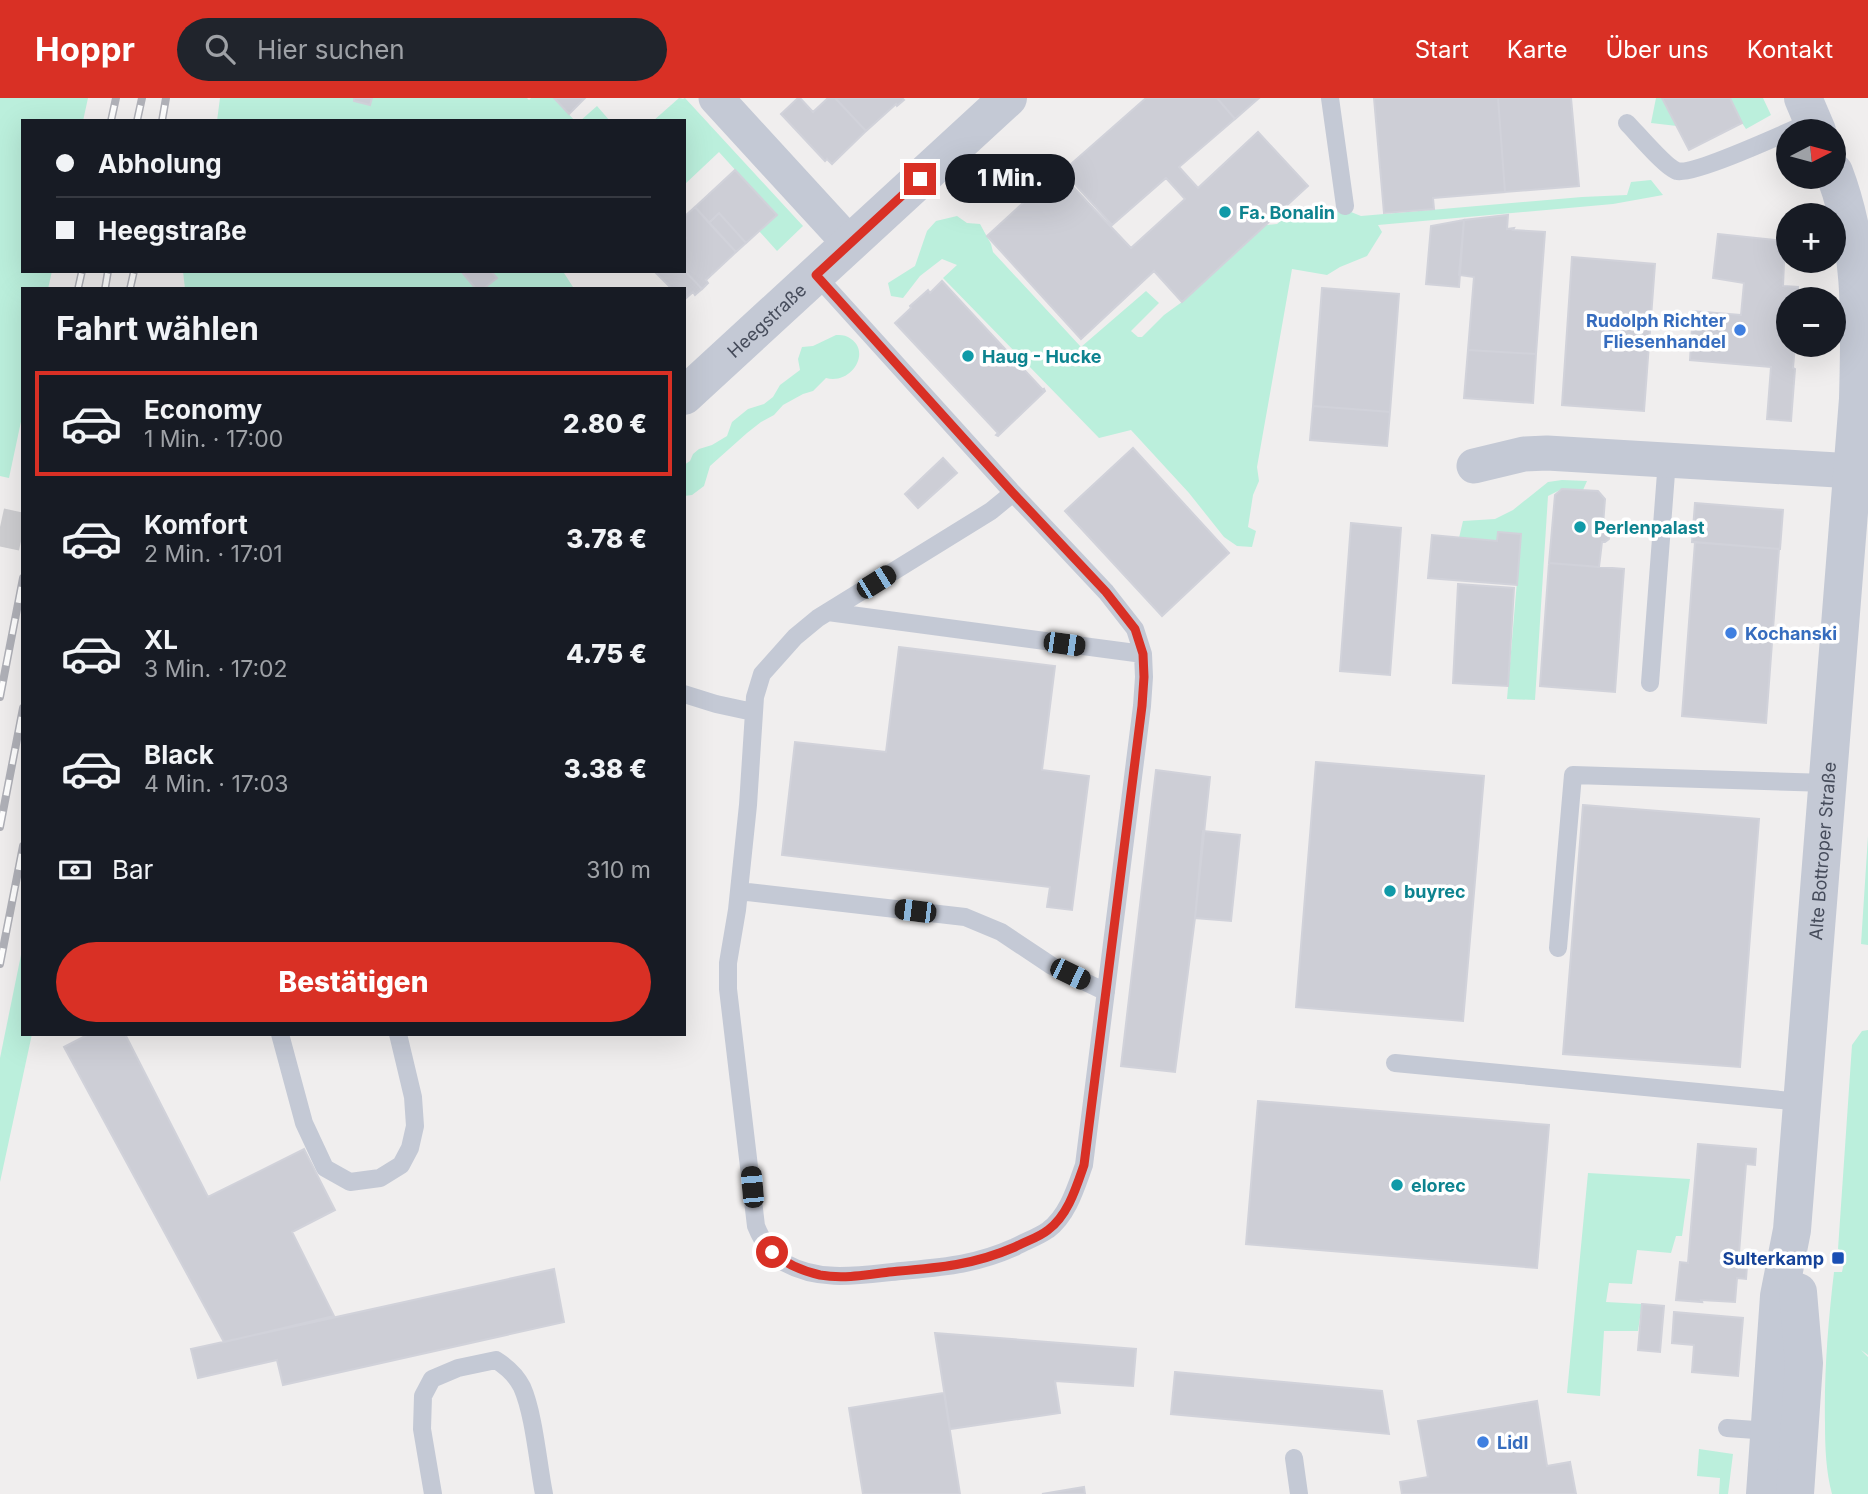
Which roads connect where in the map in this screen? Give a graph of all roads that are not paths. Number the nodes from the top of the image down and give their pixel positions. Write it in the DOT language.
graph roads {
  1 [pos="716,98"];
  2 [pos="1008,98"];
  3 [pos="1330,98"];
  4 [pos="1811,117"];
  5 [pos="1627,123"];
  6 [pos="1839,189"];
  7 [pos="1345,206"];
  8 [pos="850,244"];
  9 [pos="816,275"];
  10 [pos="1863,287"];
  11 [pos="686,394"];
  12 [pos="1667,460"];
  13 [pos="1474,466"];
  14 [pos="1854,471"];
  15 [pos="1013,493"];
  16 [pos="828,612"];
  17 [pos="1143,654"];
  18 [pos="1650,684"];
  19 [pos="686,695"];
  20 [pos="753,712"];
  21 [pos="1828,783"];
  22 [pos="739,891"];
  23 [pos="1558,948"];
  24 [pos="1106,992"];
  25 [pos="281,1036"];
  26 [pos="398,1036"];
  27 [pos="1395,1063"];
  28 [pos="1802,1102"];
  29 [pos="1792,1230"];
  30 [pos="1727,1428"];
  31 [pos="1770,1431"];
  32 [pos="1294,1458"];
  33 [pos="433,1494"];
  34 [pos="544,1494"];
  35 [pos="1299,1494"];
  36 [pos="1765,1494"];
  37 [pos="1795,1494"];
  1 -- 8 [label="street"];
  2 -- 8 [label="street, Heegstraße"];
  3 -- 7 [label="lane"];
  4 -- 5 [label="lane"];
  6 -- 10 [label="street, Alte Bottroper Straße"];
  8 -- 9 [label="street, Heegstraße"];
  9 -- 11 [label="street, Heegstraße"];
  9 -- 15 [label="lane"];
  10 -- 14 [label="street, Alte Bottroper Straße"];
  12 -- 13 [label="street"];
  12 -- 14 [label="street"];
  12 -- 18 [label="lane"];
  14 -- 21 [label="street, Alte Bottroper Straße"];
  15 -- 16 [label="lane"];
  15 -- 17 [label="lane"];
  16 -- 17 [label="lane"];
  16 -- 20 [label="lane"];
  17 -- 24 [label="lane"];
  19 -- 20 [label="lane"];
  20 -- 22 [label="lane"];
  21 -- 23 [label="lane"];
  21 -- 28 [label="street, Alte Bottroper Straße"];
  22 -- 24 [label="lane"];
  22 -- 24 [label="lane"];
  25 -- 26 [label="lane"];
  27 -- 28 [label="lane"];
  28 -- 29 [label="street, Alte Bottroper Straße"];
  29 -- 31 [label="street, Alte Bottroper Straße"];
  29 -- 37 [label="street, Alte Bottroper Straße"];
  30 -- 31 [label="lane"];
  31 -- 36 [label="street, Alte Bottroper Straße"];
  32 -- 35 [label="lane"];
  33 -- 34 [label="lane"];
}
